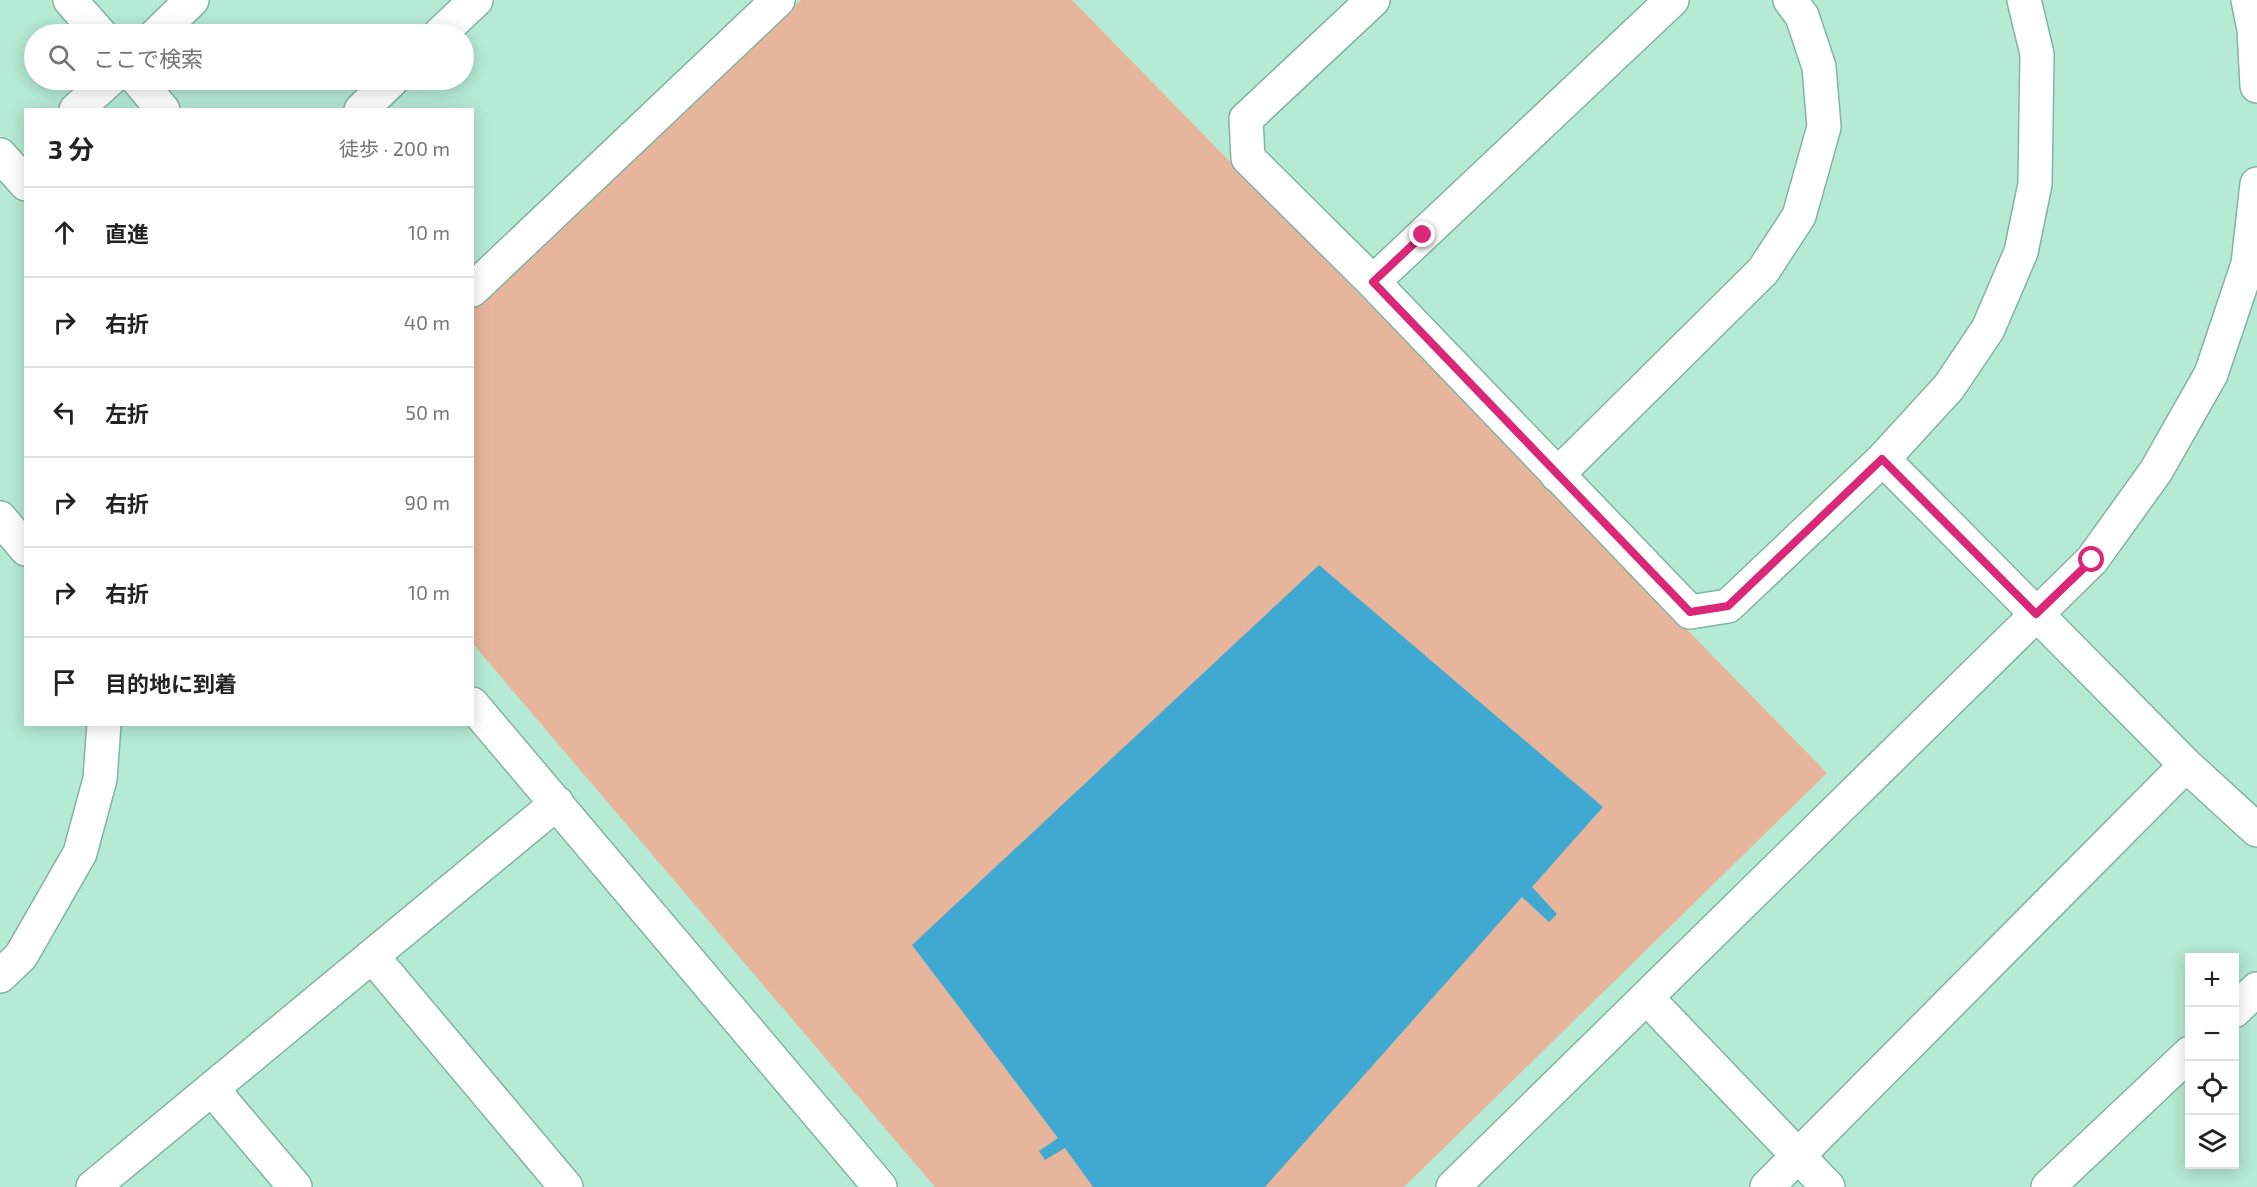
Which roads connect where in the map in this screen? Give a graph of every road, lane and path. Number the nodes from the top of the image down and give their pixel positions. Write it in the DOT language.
graph roads {
  1 [pos="70,0"];
  2 [pos="192,0"];
  3 [pos="476,0"];
  4 [pos="778,0"];
  5 [pos="1373,0"];
  6 [pos="1672,0"];
  7 [pos="1790,0"];
  8 [pos="2024,0"];
  9 [pos="2248,0"];
  10 [pos="91,24"];
  11 [pos="167,24"];
  12 [pos="451,24"];
  13 [pos="2257,86"];
  14 [pos="98,90"];
  15 [pos="146,90"];
  16 [pos="382,90"];
  17 [pos="78,108"];
  18 [pos="161,108"];
  19 [pos="363,108"];
  20 [pos="2257,184"];
  21 [pos="1373,282"];
  22 [pos="474,288"];
  23 [pos="1882,459"];
  24 [pos="1557,475"];
  25 [pos="0,518"];
  26 [pos="24,547"];
  27 [pos="2036,614"];
  28 [pos="474,706"];
  29 [pos="104,726"];
  30 [pos="2186,765"];
  31 [pos="557,803"];
  32 [pos="2257,830"];
  33 [pos="372,956"];
  34 [pos="0,976"];
  35 [pos="2257,989"];
  36 [pos="1647,998"];
  37 [pos="2239,1007"];
  38 [pos="2185,1058"];
  39 [pos="212,1089"];
  40 [pos="1798,1157"];
  41 [pos="93,1187"];
  42 [pos="295,1187"];
  43 [pos="566,1187"];
  44 [pos="880,1187"];
  45 [pos="1453,1187"];
  46 [pos="1767,1187"];
  47 [pos="1828,1187"];
  48 [pos="2048,1187"];
  1 -- 10 [label="street"];
  2 -- 11 [label="street"];
  3 -- 12 [label="street"];
  4 -- 22 [label="street"];
  5 -- 21 [label="street"];
  6 -- 21 [label="street"];
  7 -- 24 [label="street"];
  8 -- 23 [label="street"];
  9 -- 13 [label="street"];
  14 -- 17 [label="street"];
  15 -- 18 [label="street"];
  16 -- 19 [label="street"];
  20 -- 27 [label="street"];
  21 -- 24 [label="street"];
  23 -- 24 [label="street"];
  23 -- 27 [label="street"];
  25 -- 26 [label="street"];
  27 -- 30 [label="street"];
  27 -- 36 [label="street"];
  28 -- 31 [label="street"];
  29 -- 34 [label="street"];
  30 -- 32 [label="street"];
  30 -- 40 [label="street"];
  31 -- 33 [label="street"];
  31 -- 44 [label="street"];
  33 -- 39 [label="street"];
  33 -- 43 [label="street"];
  35 -- 37 [label="street"];
  36 -- 40 [label="street"];
  36 -- 45 [label="street"];
  38 -- 48 [label="street"];
  39 -- 41 [label="street"];
  39 -- 42 [label="street"];
  40 -- 46 [label="street"];
  40 -- 47 [label="street"];
}
